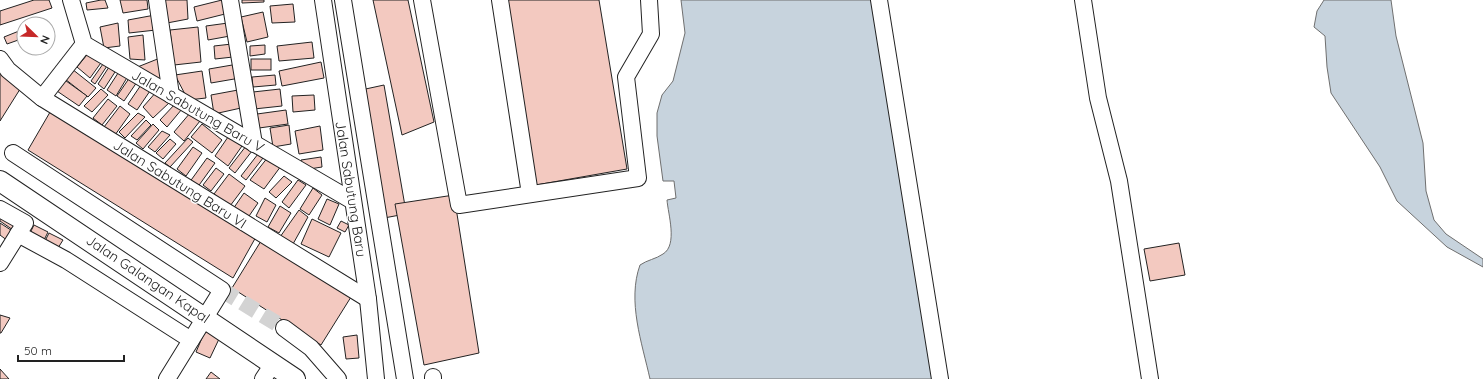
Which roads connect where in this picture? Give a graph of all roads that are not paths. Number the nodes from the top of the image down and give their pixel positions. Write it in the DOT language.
graph roads {
  1 [pos="71,0"];
  2 [pos="157,0"];
  3 [pos="230,0"];
  4 [pos="323,0"];
  5 [pos="343,0"];
  6 [pos="422,0"];
  7 [pos="500,0"];
  8 [pos="649,0"];
  9 [pos="879,0"];
  10 [pos="1083,0"];
  11 [pos="84,44"];
  12 [pos="0,59"];
  13 [pos="172,95"];
  14 [pos="42,98"];
  15 [pos="254,144"];
  16 [pos="13,153"];
  17 [pos="0,181"];
  18 [pos="530,194"];
  19 [pos="352,200"];
  20 [pos="0,209"];
  21 [pos="18,234"];
  22 [pos="0,263"];
  23 [pos="368,299"];
  24 [pos="206,318"];
  25 [pos="284,328"];
  26 [pos="191,340"];
  27 [pos="268,371"];
  28 [pos="167,379"];
  29 [pos="295,379"];
  30 [pos="338,379"];
  31 [pos="376,379"];
  32 [pos="405,379"];
  33 [pos="940,379"];
  34 [pos="1150,379"];
  1 -- 11 [label="street"];
  2 -- 13 [label="street"];
  3 -- 15 [label="street"];
  4 -- 19 [label="street, Jalan Sabutung Baru"];
  5 -- 32 [label="street"];
  6 -- 18 [label="street"];
  7 -- 18 [label="street"];
  8 -- 18 [label="street"];
  9 -- 33 [label="street"];
  10 -- 34 [label="street"];
  11 -- 13 [label="street, Jalan Sabutung Baru V"];
  11 -- 14 [label="street"];
  12 -- 14 [label="street, Jalan Sabutung Baru VI"];
  13 -- 15 [label="street, Jalan Sabutung Baru V"];
  14 -- 23 [label="street, Jalan Sabutung Baru VI"];
  15 -- 19 [label="street, Jalan Sabutung Baru V"];
  16 -- 24 [label="street"];
  17 -- 24 [label="main road, Jalan Galangan Kapal"];
  19 -- 23 [label="street, Jalan Sabutung Baru"];
  20 -- 21 [label="street"];
  21 -- 22 [label="street"];
  21 -- 26 [label="street"];
  23 -- 31 [label="street, Jalan Sabutung Baru"];
  24 -- 26 [label="street"];
  24 -- 27 [label="main road, Jalan Galangan Kapal"];
  25 -- 30 [label="street"];
  26 -- 28 [label="street"];
  27 -- 29 [label="main road, Jalan Galangan Kapal"];
}
